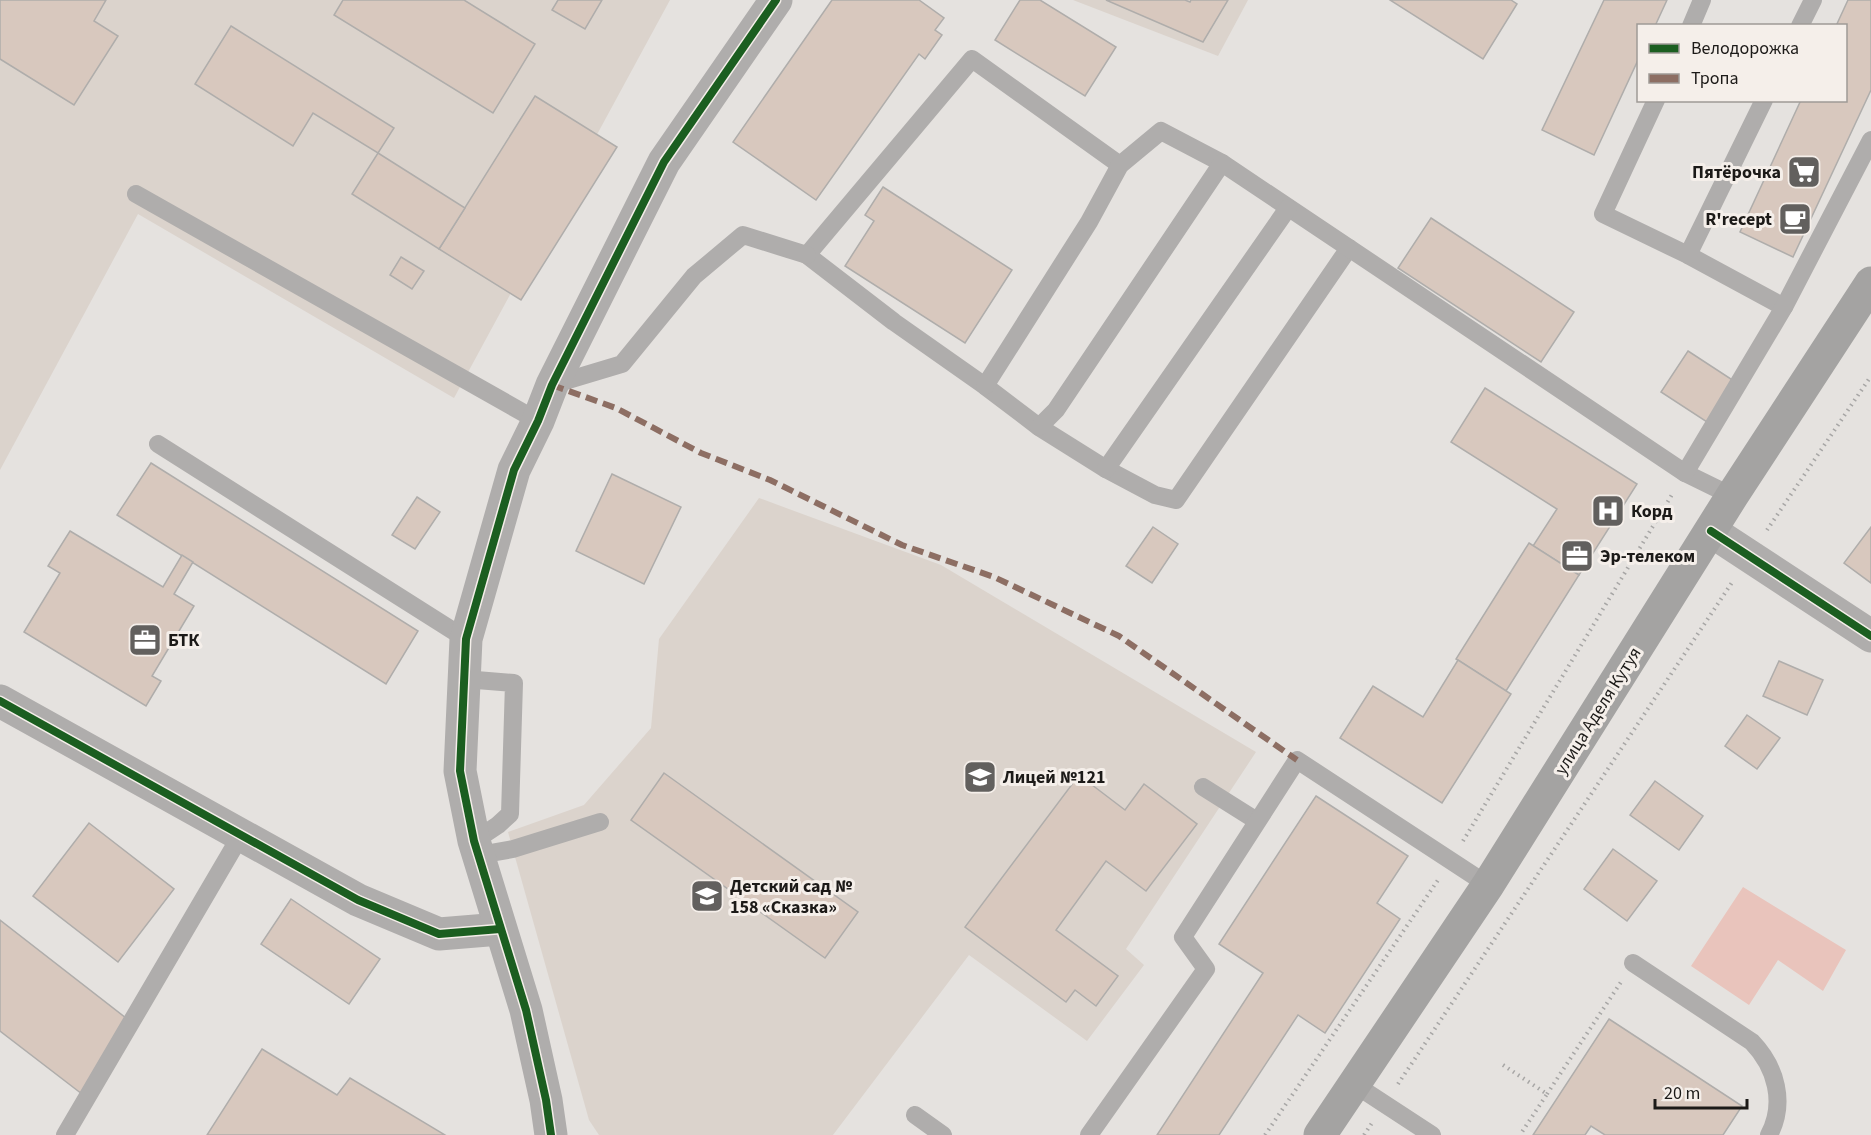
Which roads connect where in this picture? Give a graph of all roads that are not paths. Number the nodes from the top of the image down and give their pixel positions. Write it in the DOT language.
graph roads {
  1 [pos="776,0"];
  2 [pos="1702,0"];
  3 [pos="1813,0"];
  4 [pos="1692,24"];
  5 [pos="1801,24"];
  6 [pos="1655,102"];
  7 [pos="1763,102"];
  8 [pos="1871,140"];
  9 [pos="1222,163"];
  10 [pos="1120,165"];
  11 [pos="136,194"];
  12 [pos="1288,208"];
  13 [pos="1349,248"];
  14 [pos="807,255"];
  15 [pos="1688,255"];
  16 [pos="1871,283"];
  17 [pos="1784,307"];
  18 [pos="552,385"];
  19 [pos="985,386"];
  20 [pos="538,421"];
  21 [pos="1039,427"];
  22 [pos="158,444"];
  23 [pos="1106,468"];
  24 [pos="1685,473"];
  25 [pos="1732,496"];
  26 [pos="1711,531"];
  27 [pos="1871,636"];
  28 [pos="466,639"];
  29 [pos="464,679"];
  30 [pos="0,701"];
  31 [pos="1203,787"];
  32 [pos="1257,821"];
  33 [pos="600,822"];
  34 [pos="241,835"];
  35 [pos="476,848"];
  36 [pos="1488,885"];
  37 [pos="500,929"];
  38 [pos="1633,963"];
  39 [pos="1354,1084"];
  40 [pos="915,1115"];
  41 [pos="65,1135"];
  42 [pos="551,1135"];
  43 [pos="943,1135"];
  44 [pos="1089,1135"];
  45 [pos="1320,1135"];
  46 [pos="1432,1135"];
  47 [pos="1769,1135"];
  1 -- 18 [label="street"];
  2 -- 4 [label="lane"];
  3 -- 5 [label="lane"];
  6 -- 15 [label="lane"];
  7 -- 15 [label="lane"];
  8 -- 17 [label="lane"];
  9 -- 10 [label="lane"];
  9 -- 12 [label="lane"];
  9 -- 21 [label="lane"];
  10 -- 14 [label="lane"];
  10 -- 19 [label="lane"];
  11 -- 20 [label="lane"];
  12 -- 13 [label="lane"];
  12 -- 23 [label="lane"];
  13 -- 23 [label="lane"];
  13 -- 24 [label="lane"];
  14 -- 18 [label="lane"];
  14 -- 19 [label="lane"];
  15 -- 17 [label="lane"];
  16 -- 25 [label="main road, улица Аделя Кутуя"];
  17 -- 24 [label="lane"];
  18 -- 20 [label="street"];
  19 -- 21 [label="lane"];
  20 -- 28 [label="street"];
  21 -- 23 [label="lane"];
  22 -- 28 [label="lane"];
  24 -- 25 [label="lane"];
  25 -- 26 [label="main road, улица Аделя Кутуя"];
  26 -- 27 [label="street"];
  26 -- 36 [label="main road, улица Аделя Кутуя"];
  28 -- 29 [label="street"];
  29 -- 35 [label="street"];
  29 -- 35 [label="lane"];
  30 -- 34 [label="street"];
  31 -- 32 [label="lane"];
  32 -- 36 [label="lane"];
  32 -- 44 [label="lane"];
  33 -- 35 [label="lane"];
  34 -- 37 [label="street"];
  34 -- 41 [label="lane"];
  35 -- 37 [label="street"];
  36 -- 39 [label="main road, улица Аделя Кутуя"];
  37 -- 42 [label="street"];
  38 -- 47 [label="lane"];
  39 -- 45 [label="main road, улица Аделя Кутуя"];
  39 -- 46 [label="lane"];
  40 -- 43 [label="lane"];
}
